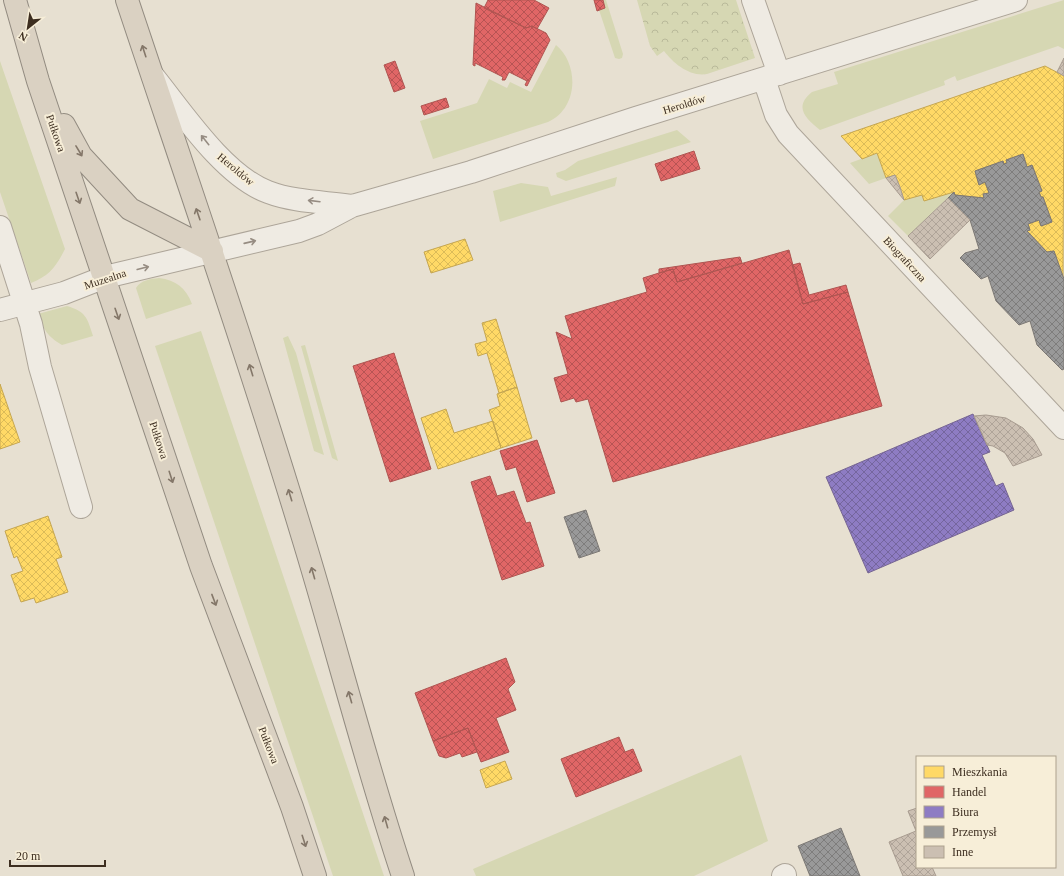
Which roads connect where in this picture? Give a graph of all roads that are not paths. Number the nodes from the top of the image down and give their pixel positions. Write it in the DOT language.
graph roads {
  1 [pos="15,0"];
  2 [pos="127,0"];
  3 [pos="752,0"];
  4 [pos="1016,0"];
  5 [pos="152,76"];
  6 [pos="772,77"];
  7 [pos="38,81"];
  8 [pos="352,206"];
  9 [pos="0,227"];
  10 [pos="212,251"];
  11 [pos="105,277"];
  12 [pos="25,304"];
  13 [pos="0,310"];
  14 [pos="1064,428"];
  15 [pos="81,507"];
  16 [pos="315,876"];
  17 [pos="403,876"];
  1 -- 7 [label="highway, Pułkowa"];
  5 -- 2 [label="highway, one-way"];
  3 -- 6 [label="street, Biograficzna"];
  4 -- 6 [label="street, Heroldów"];
  8 -- 5 [label="street, Heroldów, one-way"];
  10 -- 5 [label="highway, one-way"];
  6 -- 8 [label="street, Heroldów"];
  6 -- 14 [label="street, Biograficzna"];
  7 -- 10 [label="highway, one-way"];
  7 -- 11 [label="highway, Pułkowa, one-way"];
  10 -- 8 [label="street, Heroldów, one-way"];
  9 -- 12 [label="street"];
  11 -- 10 [label="street, Muzealna, one-way"];
  17 -- 10 [label="highway, one-way"];
  11 -- 12 [label="street, Muzealna"];
  11 -- 16 [label="highway, Pułkowa, one-way"];
  12 -- 13 [label="street, Muzealna"];
  12 -- 15 [label="street"];
}
